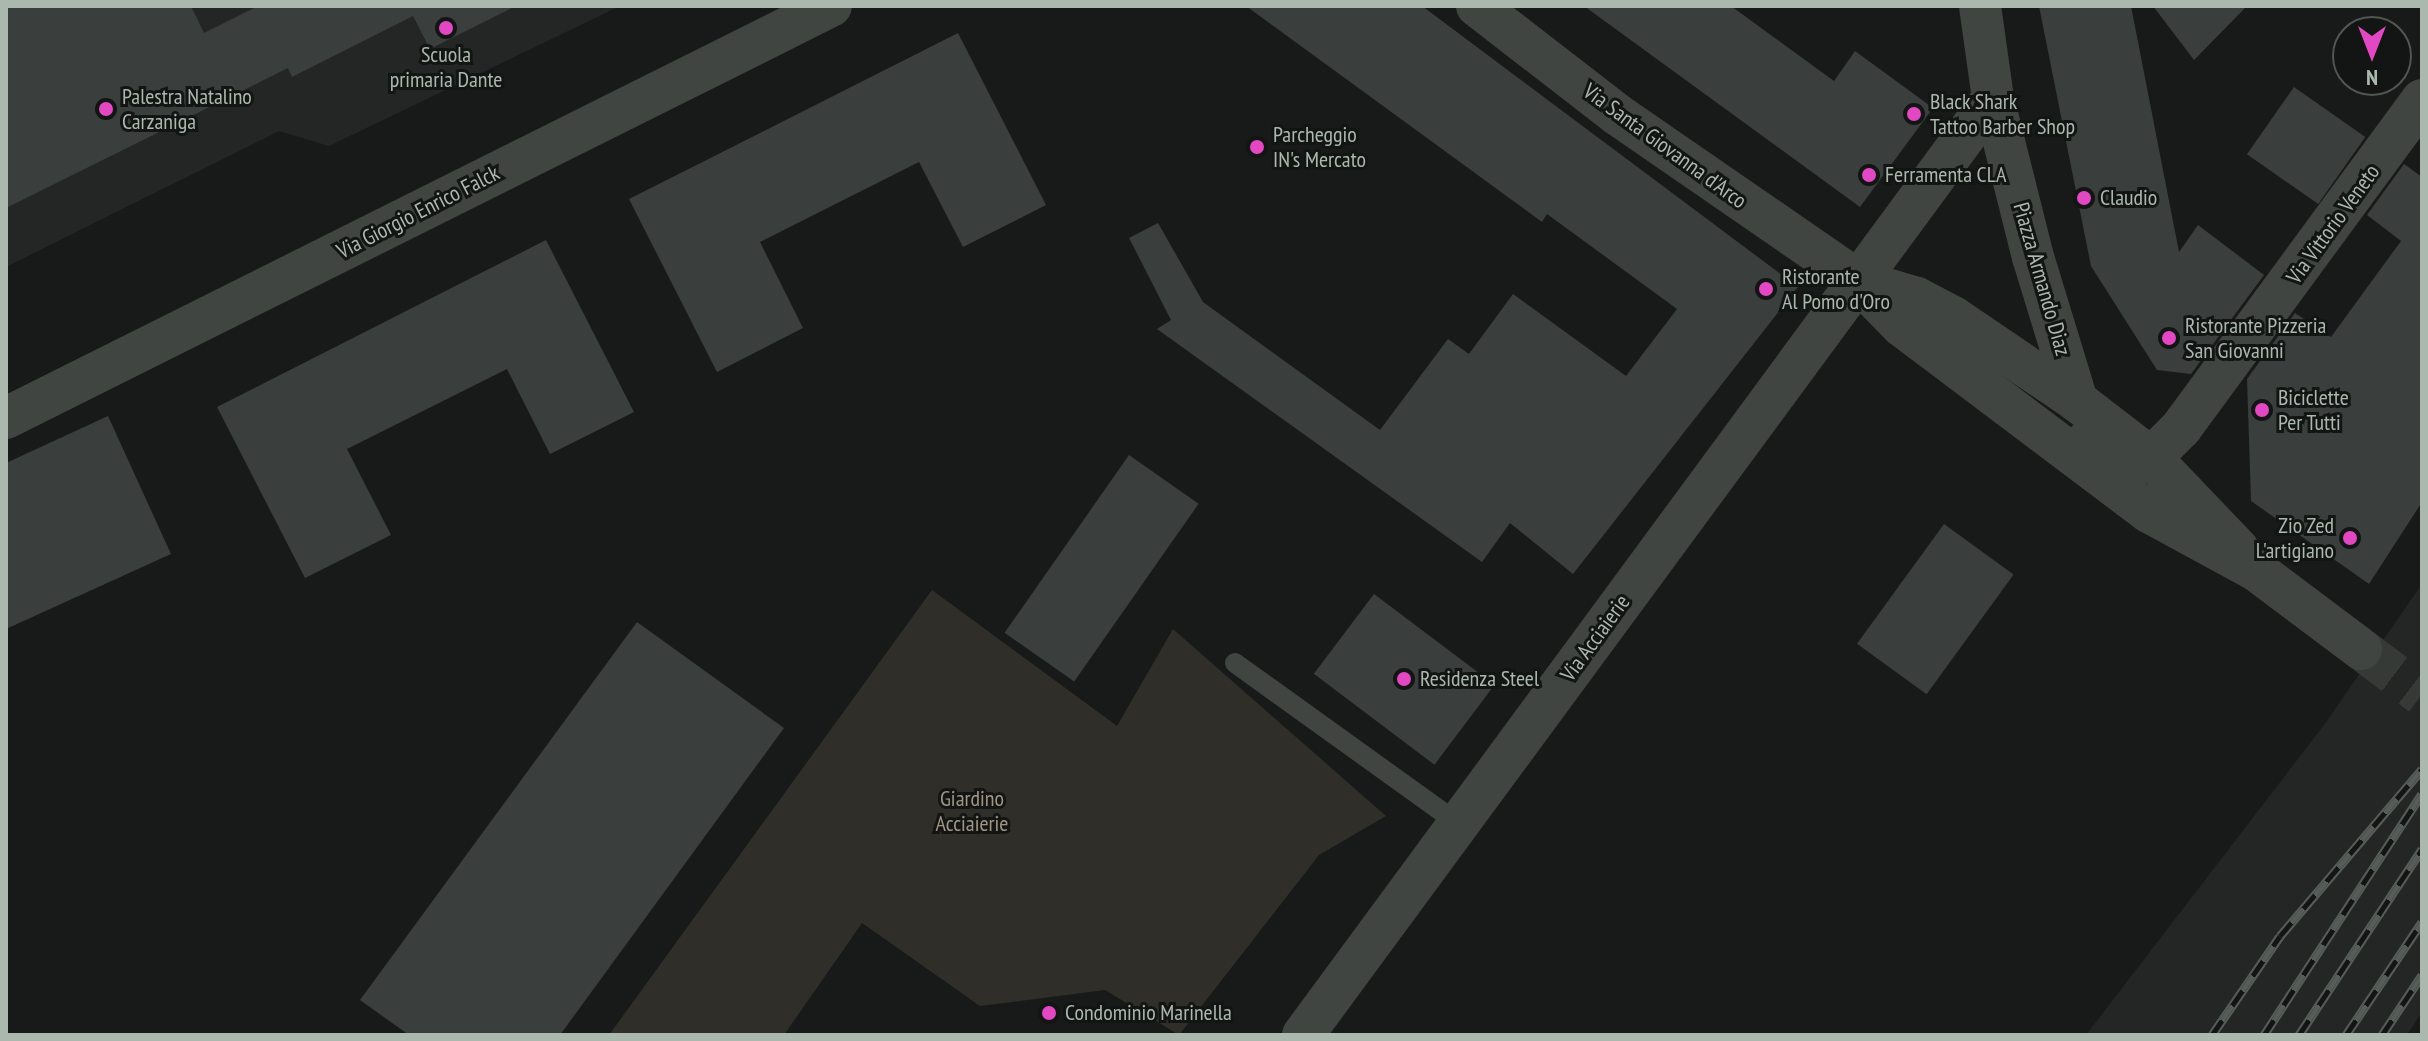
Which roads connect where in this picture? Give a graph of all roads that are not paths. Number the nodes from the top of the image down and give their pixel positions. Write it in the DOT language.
graph roads {
  1 [pos="831,6"];
  2 [pos="1477,6"];
  3 [pos="1980,6"];
  4 [pos="1993,98"];
  5 [pos="2422,100"];
  6 [pos="1857,280"];
  7 [pos="2077,401"];
  8 [pos="2000,402"];
  9 [pos="6,418"];
  10 [pos="2151,458"];
  11 [pos="2257,571"];
  12 [pos="2361,649"];
  13 [pos="1235,663"];
  14 [pos="1458,823"];
  15 [pos="1303,1035"];
  1 -- 9 [label="street, Via Giorgio Enrico Falck"];
  2 -- 6 [label="street, Via Santa Giovanna d'Arco"];
  3 -- 4 [label="street, Piazza Armando Diaz"];
  4 -- 6 [label="street"];
  4 -- 7 [label="street, Piazza Armando Diaz"];
  5 -- 10 [label="street, Via Vittorio Veneto"];
  6 -- 7 [label="street, Piazza Armando Diaz"];
  6 -- 8 [label="street"];
  6 -- 14 [label="street, Via Acciaierie"];
  7 -- 10 [label="street, Piazza Armando Diaz"];
  8 -- 10 [label="street"];
  8 -- 11 [label="street"];
  10 -- 11 [label="street"];
  11 -- 12 [label="street"];
  13 -- 14 [label="lane"];
  14 -- 15 [label="street, Via Acciaierie"];
}
